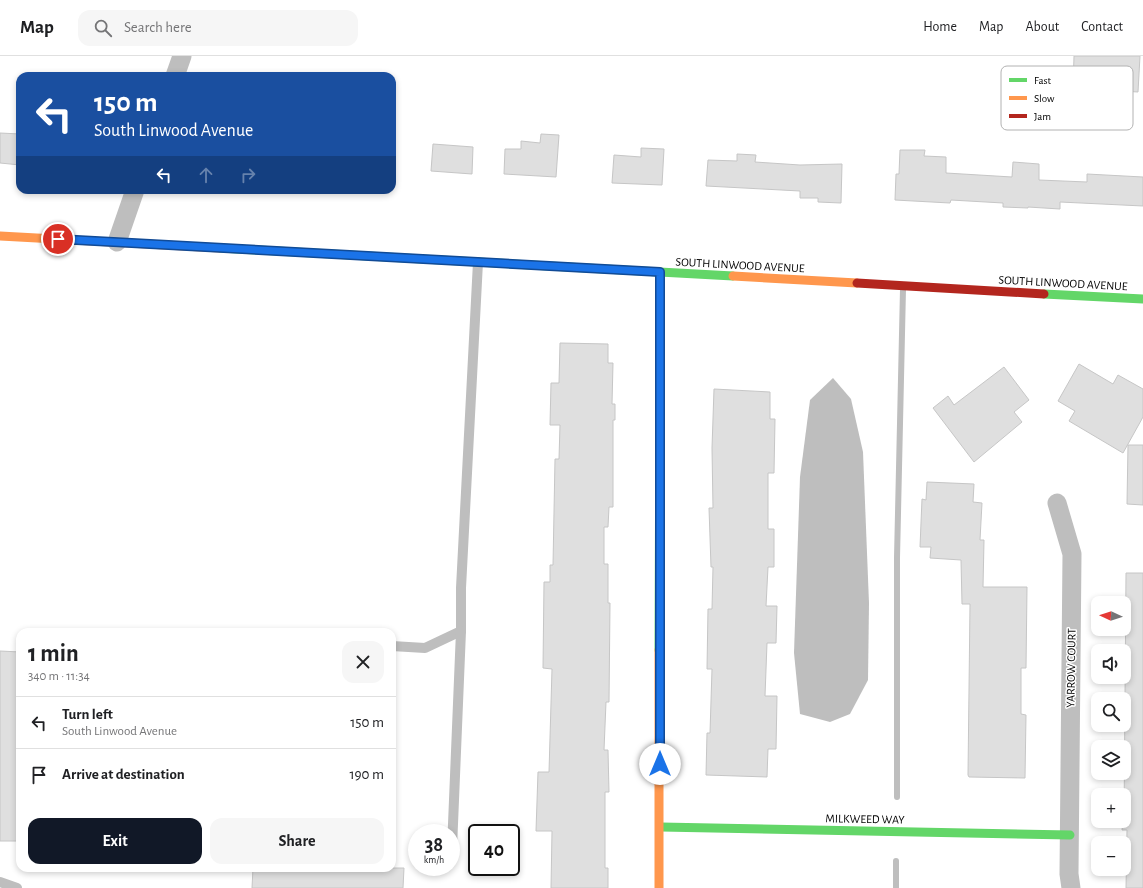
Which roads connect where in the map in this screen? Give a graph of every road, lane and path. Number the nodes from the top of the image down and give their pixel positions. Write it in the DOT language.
graph roads {
  1 [pos="182,56"];
  2 [pos="176,72"];
  3 [pos="134,194"];
  4 [pos="0,236"];
  5 [pos="117,242"];
  6 [pos="478,262"];
  7 [pos="660,272"];
  8 [pos="1143,299"];
  9 [pos="1056,503"];
  10 [pos="461,631"];
  11 [pos="396,646"];
  12 [pos="453,824"];
  13 [pos="660,828"];
  14 [pos="1070,834"];
  15 [pos="0,882"];
  16 [pos="17,888"];
  17 [pos="659,888"];
  18 [pos="1072,888"];
  1 -- 2 [label="street"];
  3 -- 5 [label="street"];
  4 -- 5 [label="street, SOUTH LINWOOD AVENUE"];
  5 -- 6 [label="street, SOUTH LINWOOD AVENUE"];
  6 -- 7 [label="street, SOUTH LINWOOD AVENUE"];
  6 -- 10 [label="lane"];
  7 -- 8 [label="street, SOUTH LINWOOD AVENUE"];
  7 -- 13 [label="street"];
  9 -- 14 [label="street, YARROW COURT"];
  10 -- 11 [label="lane"];
  10 -- 12 [label="lane"];
  13 -- 14 [label="street, MILKWEED WAY"];
  13 -- 17 [label="street"];
  14 -- 18 [label="street, YARROW COURT"];
  15 -- 16 [label="lane"];
}
